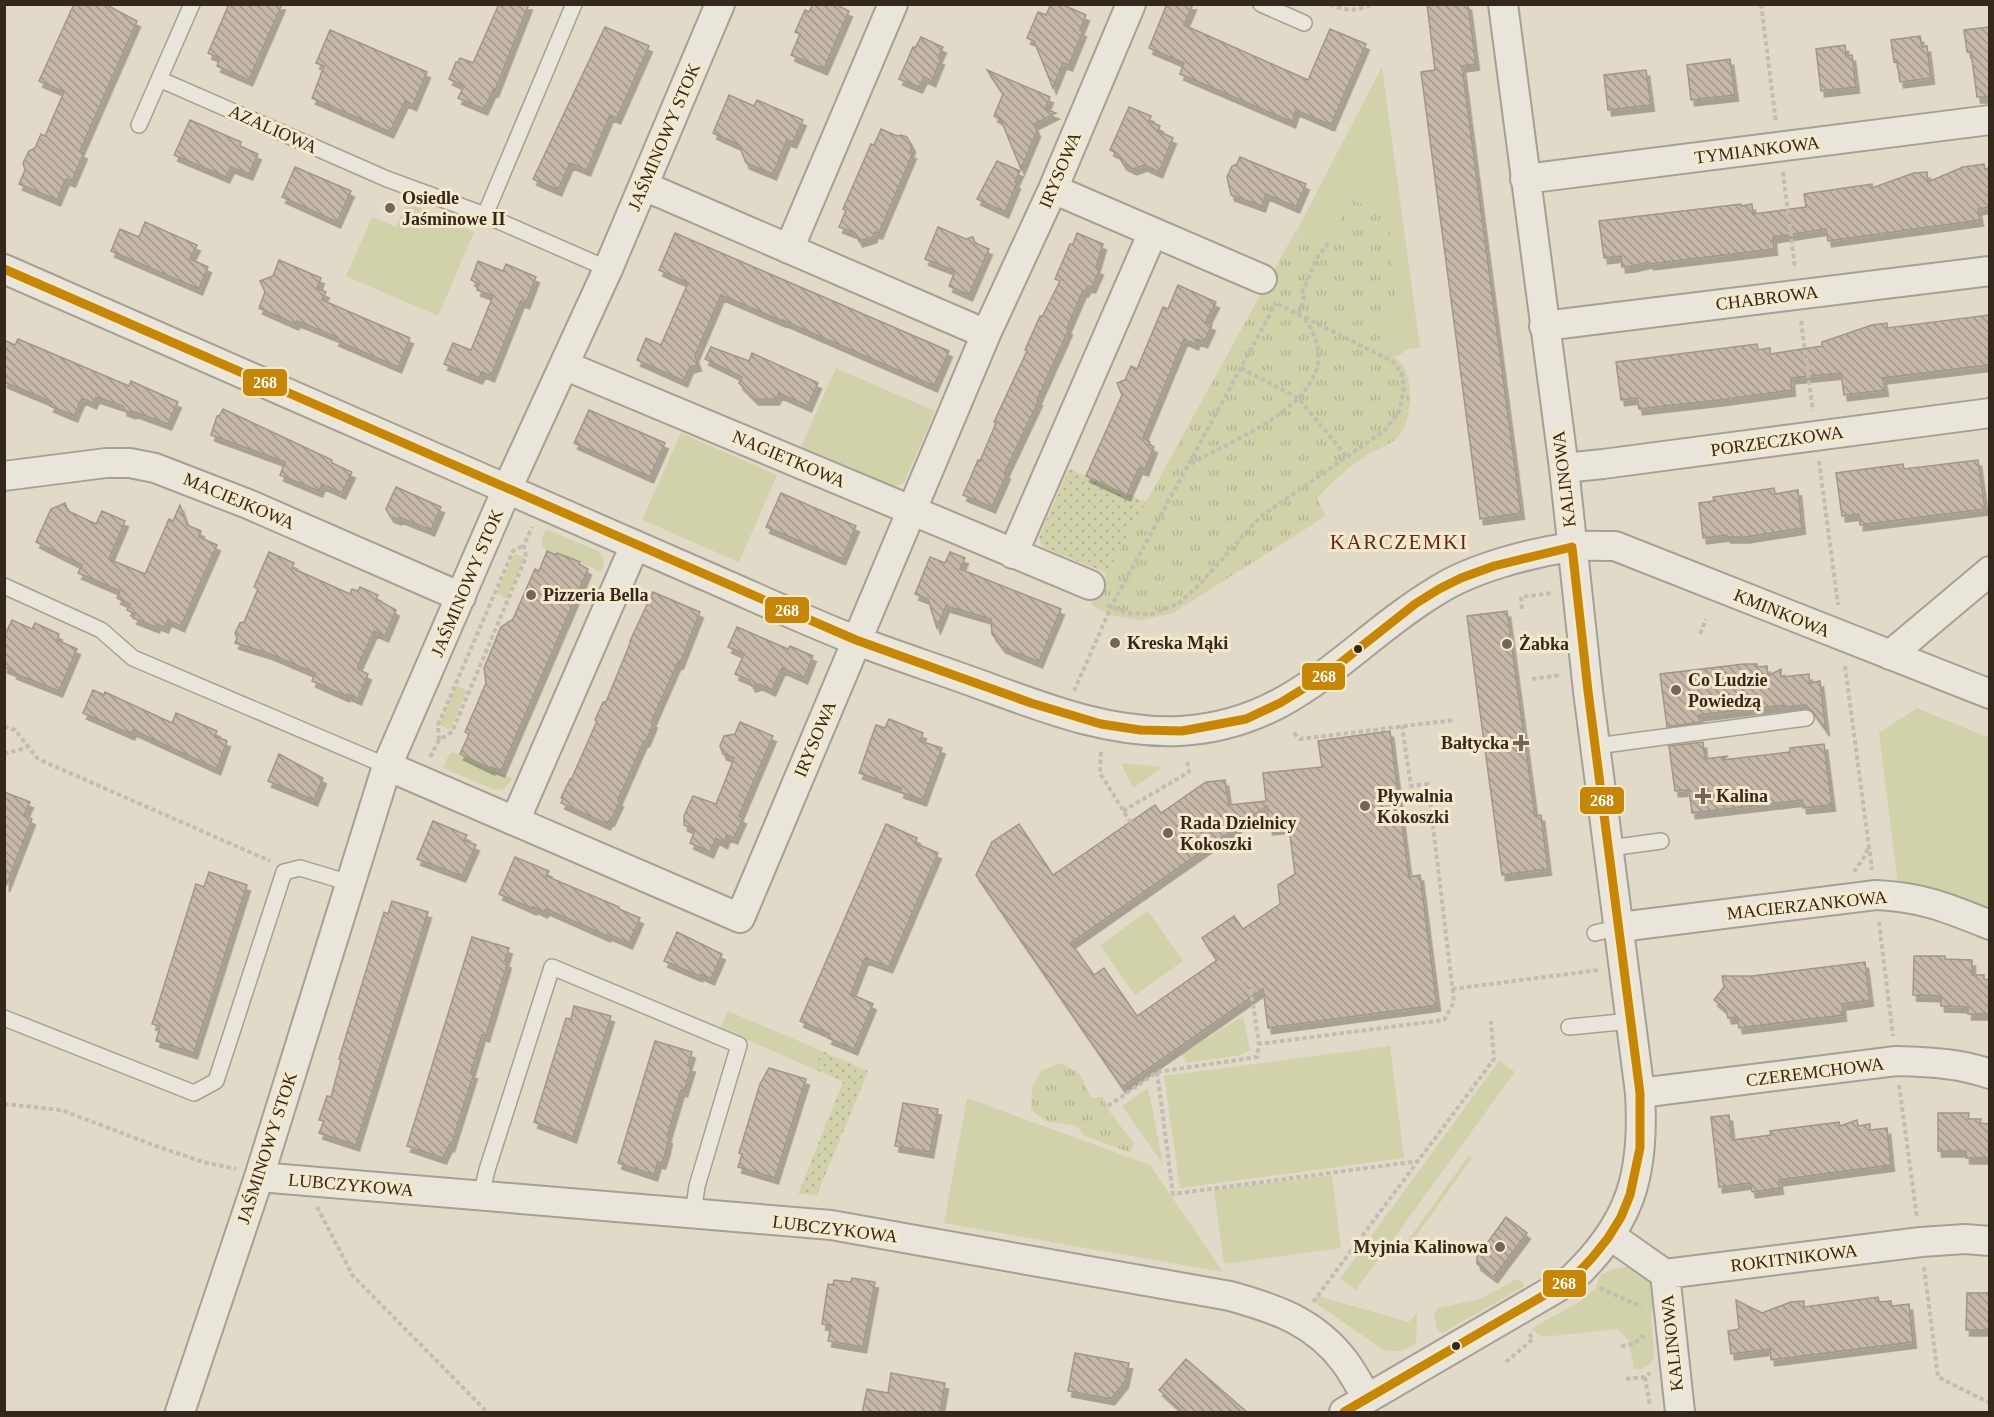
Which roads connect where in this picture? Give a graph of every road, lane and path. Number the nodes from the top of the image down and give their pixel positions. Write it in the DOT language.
graph roads {
  1 [pos="192,4"];
  2 [pos="574,4"];
  3 [pos="720,4"];
  4 [pos="893,4"];
  5 [pos="1131,4"];
  6 [pos="1261,4"];
  7 [pos="1330,4"];
  8 [pos="1371,4"];
  9 [pos="1503,4"];
  10 [pos="1304,23"];
  11 [pos="159,79"];
  12 [pos="1989,120"];
  13 [pos="139,125"];
  14 [pos="1525,180"];
  15 [pos="644,186"];
  16 [pos="1053,189"];
  17 [pos="485,215"];
  18 [pos="1153,232"];
  19 [pos="1328,243"];
  20 [pos="789,249"];
  21 [pos="4,269"];
  22 [pos="608,269"];
  23 [pos="1989,271"];
  24 [pos="1269,291"];
  25 [pos="1298,314"];
  26 [pos="1304,317"];
  27 [pos="1544,326"];
  28 [pos="986,334"];
  29 [pos="564,365"];
  30 [pos="1241,368"];
  31 [pos="1298,398"];
  32 [pos="1989,413"];
  33 [pos="1347,458"];
  34 [pos="1189,465"];
  35 [pos="1564,468"];
  36 [pos="4,476"];
  37 [pos="507,489"];
  38 [pos="913,511"];
  39 [pos="535,520"];
  40 [pos="524,545"];
  41 [pos="635,545"];
  42 [pos="1572,547"];
  43 [pos="1013,554"];
  44 [pos="1989,571"];
  45 [pos="1090,585"];
  46 [pos="4,586"];
  47 [pos="1556,593"];
  48 [pos="461,597"];
  49 [pos="1112,607"];
  50 [pos="1522,609"];
  51 [pos="1706,619"];
  52 [pos="1700,634"];
  53 [pos="856,640"];
  54 [pos="1890,655"];
  55 [pos="1571,674"];
  56 [pos="1532,679"];
  57 [pos="1989,694"];
  58 [pos="1071,697"];
  59 [pos="1806,718"];
  60 [pos="1454,720"];
  61 [pos="4,726"];
  62 [pos="1402,726"];
  63 [pos="1294,733"];
  64 [pos="439,740"];
  65 [pos="1596,746"];
  66 [pos="28,747"];
  67 [pos="1101,752"];
  68 [pos="4,754"];
  69 [pos="1187,760"];
  70 [pos="425,765"];
  71 [pos="387,766"];
  72 [pos="1123,811"];
  73 [pos="515,821"];
  74 [pos="1131,823"];
  75 [pos="1661,841"];
  76 [pos="1610,848"];
  77 [pos="284,872"];
  78 [pos="350,883"];
  79 [pos="1989,925"];
  80 [pos="1607,930"];
  81 [pos="1605,969"];
  82 [pos="1242,978"];
  83 [pos="1452,989"];
  84 [pos="4,1018"];
  85 [pos="1491,1021"];
  86 [pos="1632,1021"];
  87 [pos="1569,1027"];
  88 [pos="1259,1044"];
  89 [pos="1157,1072"];
  90 [pos="1989,1074"];
  91 [pos="1640,1093"];
  92 [pos="4,1104"];
  93 [pos="1108,1106"];
  94 [pos="1419,1161"];
  95 [pos="259,1177"];
  96 [pos="305,1182"];
  97 [pos="481,1196"];
  98 [pos="693,1214"];
  99 [pos="1611,1236"];
  100 [pos="1989,1241"];
  101 [pos="1923,1256"];
  102 [pos="1665,1274"];
  103 [pos="1596,1286"];
  104 [pos="1315,1298"];
  105 [pos="1646,1309"];
  106 [pos="1526,1328"];
  107 [pos="1649,1332"];
  108 [pos="1621,1346"];
  109 [pos="1506,1362"];
  110 [pos="1653,1366"];
  111 [pos="1645,1377"];
  112 [pos="1626,1379"];
  113 [pos="1989,1403"];
  114 [pos="1356,1405"];
  115 [pos="1652,1412"];
  116 [pos="180,1413"];
  117 [pos="487,1413"];
  118 [pos="1680,1413"];
  1 -- 11 [label="lane"];
  2 -- 17 [label="lane"];
  3 -- 15 [label="street, JAŚMINOWY STOK"];
  4 -- 20 [label="street"];
  5 -- 16 [label="street, IRYSOWA"];
  6 -- 10 [label="lane"];
  7 -- 8 [label="path"];
  9 -- 14 [label="street, KALINOWA"];
  11 -- 13 [label="lane"];
  11 -- 17 [label="lane, AZALIOWA"];
  12 -- 14 [label="street, TYMIANKOWA"];
  14 -- 27 [label="street, KALINOWA"];
  15 -- 20 [label="street"];
  15 -- 22 [label="street, JAŚMINOWY STOK"];
  16 -- 18 [label="street"];
  16 -- 28 [label="street, IRYSOWA"];
  17 -- 22 [label="lane"];
  18 -- 24 [label="street"];
  18 -- 43 [label="street"];
  19 -- 25 [label="path"];
  20 -- 28 [label="street"];
  21 -- 37 [label="street"];
  22 -- 29 [label="street, JAŚMINOWY STOK"];
  23 -- 27 [label="street, CHABROWA"];
  24 -- 25 [label="path"];
  24 -- 30 [label="path"];
  25 -- 26 [label="path"];
  26 -- 31 [label="path"];
  26 -- 33 [label="path"];
  27 -- 35 [label="street, KALINOWA"];
  28 -- 38 [label="street, IRYSOWA"];
  29 -- 37 [label="street, JAŚMINOWY STOK"];
  29 -- 38 [label="street, NAGIETKOWA"];
  30 -- 31 [label="path"];
  30 -- 34 [label="path"];
  31 -- 33 [label="path"];
  31 -- 34 [label="path"];
  32 -- 35 [label="street, PORZECZKOWA"];
  33 -- 49 [label="path"];
  34 -- 49 [label="path"];
  35 -- 42 [label="street, KALINOWA"];
  36 -- 48 [label="street, MACIEJKOWA"];
  37 -- 41 [label="street"];
  37 -- 48 [label="street, JAŚMINOWY STOK"];
  38 -- 43 [label="street, NAGIETKOWA"];
  38 -- 53 [label="street, IRYSOWA"];
  39 -- 40 [label="path"];
  40 -- 64 [label="path"];
  40 -- 64 [label="path"];
  41 -- 53 [label="street"];
  41 -- 73 [label="street"];
  42 -- 53 [label="street"];
  42 -- 54 [label="street, KMINKOWA"];
  42 -- 65 [label="street, KALINOWA"];
  43 -- 45 [label="street, NAGIETKOWA"];
  44 -- 54 [label="street"];
  45 -- 49 [label="path"];
  46 -- 71 [label="lane"];
  47 -- 50 [label="path"];
  48 -- 71 [label="street, JAŚMINOWY STOK"];
  49 -- 58 [label="path"];
  51 -- 52 [label="path"];
  53 -- 73 [label="street, IRYSOWA"];
  54 -- 57 [label="street, KMINKOWA"];
  55 -- 56 [label="path"];
  59 -- 65 [label="lane"];
  60 -- 62 [label="path"];
  61 -- 66 [label="path"];
  62 -- 63 [label="path"];
  62 -- 83 [label="path"];
  64 -- 70 [label="path"];
  65 -- 76 [label="street, KALINOWA"];
  66 -- 68 [label="path"];
  66 -- 77 [label="path"];
  67 -- 72 [label="path"];
  69 -- 72 [label="path"];
  71 -- 73 [label="street, IRYSOWA"];
  71 -- 78 [label="street, JAŚMINOWY STOK"];
  72 -- 74 [label="path"];
  75 -- 76 [label="lane"];
  76 -- 80 [label="street, KALINOWA"];
  77 -- 78 [label="lane"];
  77 -- 84 [label="lane"];
  78 -- 95 [label="street, JAŚMINOWY STOK"];
  79 -- 80 [label="street, MACIERZANKOWA"];
  80 -- 86 [label="street, KALINOWA"];
  81 -- 83 [label="path"];
  82 -- 88 [label="path"];
  83 -- 88 [label="path"];
  85 -- 94 [label="path"];
  86 -- 87 [label="lane"];
  86 -- 91 [label="street, KALINOWA"];
  88 -- 89 [label="path"];
  89 -- 93 [label="path"];
  89 -- 94 [label="path"];
  90 -- 91 [label="street, CZEREMCHOWA"];
  91 -- 99 [label="street, KALINOWA"];
  92 -- 95 [label="path"];
  94 -- 104 [label="path"];
  95 -- 96 [label="street, LUBCZYKOWA"];
  95 -- 116 [label="street, JAŚMINOWY STOK"];
  96 -- 97 [label="street, LUBCZYKOWA"];
  96 -- 117 [label="path"];
  97 -- 98 [label="street, LUBCZYKOWA"];
  97 -- 98 [label="lane"];
  98 -- 114 [label="street, LUBCZYKOWA"];
  99 -- 102 [label="street"];
  99 -- 114 [label="street, KALINOWA"];
  100 -- 102 [label="street, ROKITNIKOWA"];
  101 -- 113 [label="path"];
  102 -- 118 [label="street, KALINOWA"];
  103 -- 105 [label="path"];
  106 -- 109 [label="path"];
  107 -- 108 [label="path"];
  110 -- 111 [label="path"];
  111 -- 112 [label="path"];
  111 -- 115 [label="path"];
}
